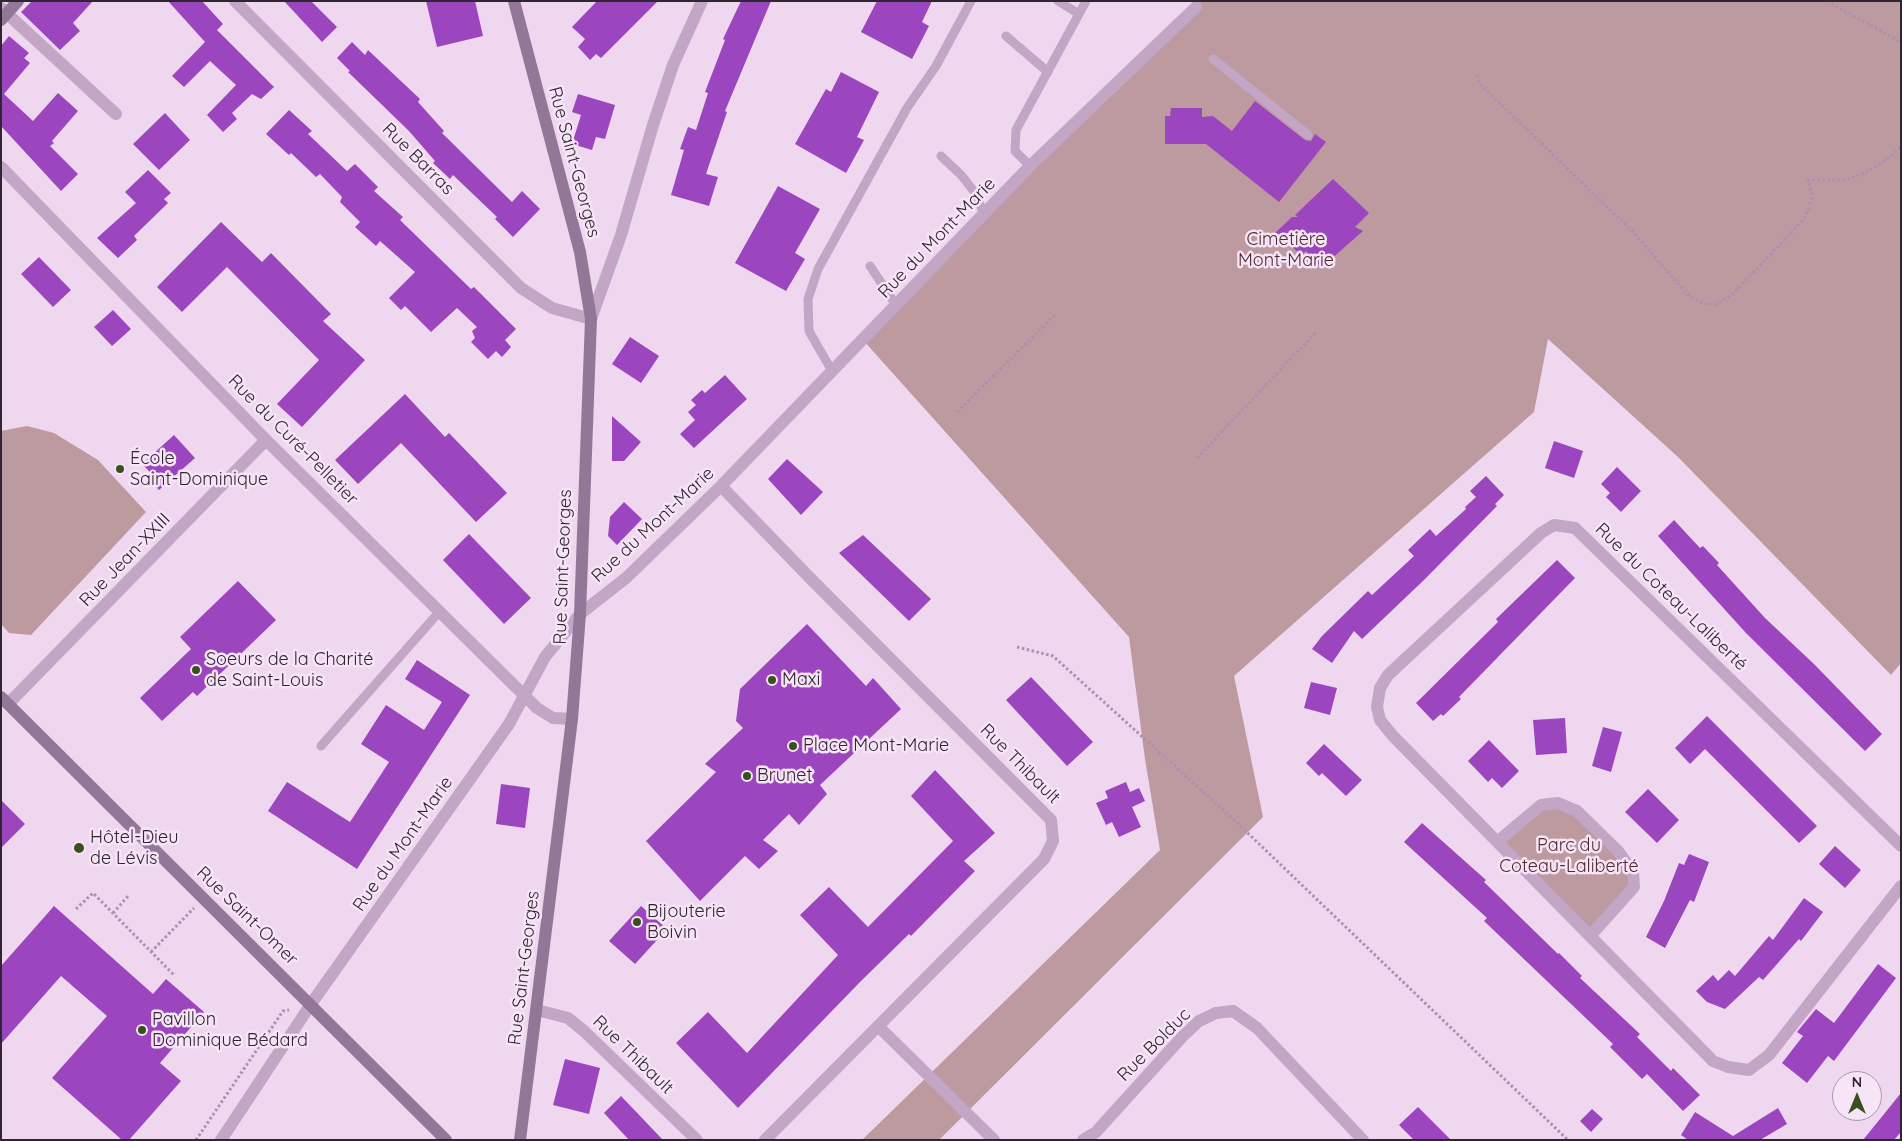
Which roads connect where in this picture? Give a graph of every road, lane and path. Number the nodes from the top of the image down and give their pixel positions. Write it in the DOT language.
graph roads {
  1 [pos="18,1"];
  2 [pos="235,1"];
  3 [pos="514,1"];
  4 [pos="702,1"];
  5 [pos="971,1"];
  6 [pos="1058,1"];
  7 [pos="1086,1"];
  8 [pos="1827,1"];
  9 [pos="1199,4"];
  10 [pos="3,14"];
  11 [pos="1079,14"];
  12 [pos="1006,36"];
  13 [pos="1901,42"];
  14 [pos="1213,59"];
  15 [pos="1048,72"];
  16 [pos="1477,75"];
  17 [pos="116,114"];
  18 [pos="1308,135"];
  19 [pos="1901,146"];
  20 [pos="941,156"];
  21 [pos="1030,166"];
  22 [pos="1,167"];
  23 [pos="984,215"];
  24 [pos="870,266"];
  25 [pos="896,305"];
  26 [pos="1055,316"];
  27 [pos="591,319"];
  28 [pos="1316,332"];
  29 [pos="832,371"];
  30 [pos="957,412"];
  31 [pos="266,440"];
  32 [pos="1197,458"];
  33 [pos="721,486"];
  34 [pos="440,611"];
  35 [pos="580,614"];
  36 [pos="1016,647"];
  37 [pos="525,695"];
  38 [pos="3,704"];
  39 [pos="572,719"];
  40 [pos="321,746"];
  41 [pos="1498,841"];
  42 [pos="1901,846"];
  43 [pos="1901,886"];
  44 [pos="129,895"];
  45 [pos="203,898"];
  46 [pos="76,908"];
  47 [pos="113,913"];
  48 [pos="1591,935"];
  49 [pos="151,952"];
  50 [pos="174,975"];
  51 [pos="311,1004"];
  52 [pos="537,1010"];
  53 [pos="878,1026"];
  54 [pos="1357,1138"];
  55 [pos="196,1140"];
  56 [pos="221,1140"];
  57 [pos="446,1140"];
  58 [pos="520,1140"];
  59 [pos="697,1140"];
  60 [pos="765,1140"];
  61 [pos="994,1140"];
  62 [pos="1083,1140"];
  63 [pos="1568,1140"];
  1 -- 10 [label="street"];
  2 -- 27 [label="street, Rue Barras"];
  3 -- 27 [label="street, Rue Saint-Georges"];
  4 -- 27 [label="street"];
  5 -- 29 [label="lane"];
  6 -- 11 [label="lane"];
  7 -- 11 [label="lane"];
  8 -- 13 [label="path"];
  9 -- 21 [label="street, Rue du Mont-Marie"];
  10 -- 17 [label="street"];
  11 -- 15 [label="lane"];
  12 -- 15 [label="lane"];
  14 -- 18 [label="lane"];
  15 -- 21 [label="lane"];
  16 -- 19 [label="path"];
  20 -- 23 [label="lane"];
  21 -- 23 [label="street, Rue du Mont-Marie"];
  22 -- 31 [label="street, Rue du Curé-Pelletier"];
  23 -- 25 [label="street, Rue du Mont-Marie"];
  24 -- 25 [label="lane"];
  25 -- 29 [label="street, Rue du Mont-Marie"];
  26 -- 30 [label="path"];
  27 -- 35 [label="street, Rue Saint-Georges"];
  28 -- 32 [label="path"];
  29 -- 33 [label="street, Rue du Mont-Marie"];
  31 -- 34 [label="street, Rue du Curé-Pelletier"];
  31 -- 38 [label="street, Rue Jean-XXIII"];
  33 -- 35 [label="street, Rue du Mont-Marie"];
  33 -- 53 [label="street, Rue Thibault"];
  34 -- 37 [label="street, Rue du Curé-Pelletier"];
  34 -- 40 [label="lane"];
  35 -- 37 [label="street, Rue du Mont-Marie"];
  35 -- 39 [label="street, Rue Saint-Georges"];
  36 -- 63 [label="path"];
  37 -- 39 [label="street, Rue du Curé-Pelletier"];
  37 -- 51 [label="street, Rue du Mont-Marie"];
  38 -- 45 [label="street, Rue Saint-Omer"];
  39 -- 52 [label="street, Rue Saint-Georges"];
  41 -- 42 [label="street, Rue du Coteau-Laliberté"];
  41 -- 48 [label="street, Rue du Coteau-Laliberté"];
  41 -- 48 [label="street"];
  43 -- 48 [label="street, Rue du Coteau-Laliberté"];
  44 -- 47 [label="path"];
  45 -- 49 [label="path"];
  45 -- 51 [label="street, Rue Saint-Omer"];
  46 -- 47 [label="path"];
  47 -- 49 [label="path"];
  49 -- 50 [label="path"];
  51 -- 55 [label="path"];
  51 -- 56 [label="street, Rue du Mont-Marie"];
  51 -- 57 [label="street, Rue Saint-Omer"];
  52 -- 58 [label="street, Rue Saint-Georges"];
  52 -- 59 [label="street, Rue Thibault"];
  53 -- 60 [label="street, Rue Thibault"];
  53 -- 61 [label="street"];
  54 -- 62 [label="street, Rue Bolduc"];
}
